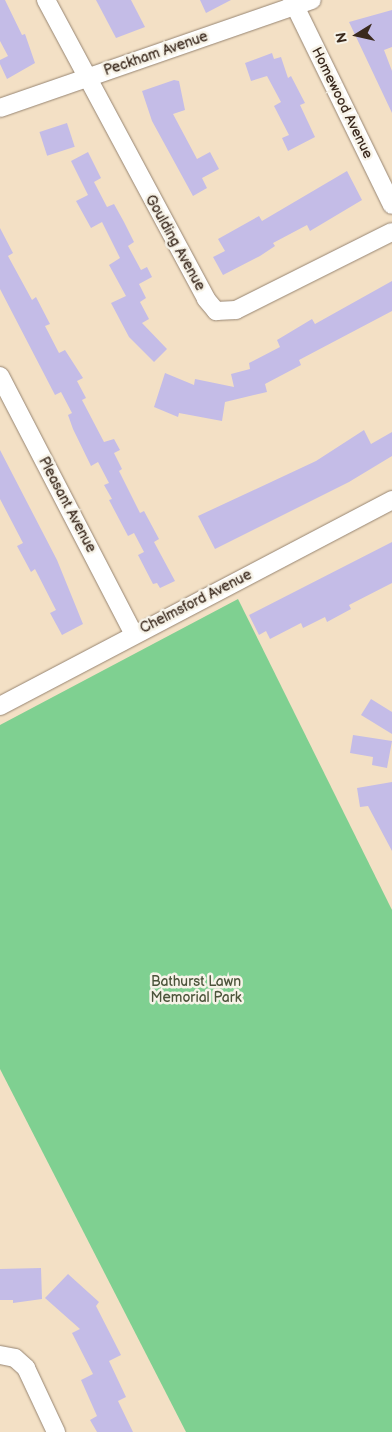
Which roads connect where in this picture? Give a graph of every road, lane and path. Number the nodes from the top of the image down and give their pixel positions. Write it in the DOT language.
graph roads {
  1 [pos="46,0"];
  2 [pos="312,0"];
  3 [pos="294,3"];
  4 [pos="86,78"];
  5 [pos="0,108"];
  6 [pos="392,205"];
  7 [pos="392,232"];
  8 [pos="0,376"];
  9 [pos="392,500"];
  10 [pos="134,634"];
  11 [pos="0,706"];
  12 [pos="0,1355"];
  13 [pos="56,1432"];
  1 -- 4 [label="street, Goulding Avenue"];
  2 -- 3 [label="street, Peckham Avenue"];
  3 -- 4 [label="street, Peckham Avenue"];
  3 -- 6 [label="street, Homewood Avenue"];
  4 -- 5 [label="street, Peckham Avenue"];
  4 -- 7 [label="street, Goulding Avenue"];
  8 -- 10 [label="street, Pleasant Avenue"];
  9 -- 10 [label="street, Chelmsford Avenue"];
  10 -- 11 [label="street, Chelmsford Avenue"];
  12 -- 13 [label="street"];
}
